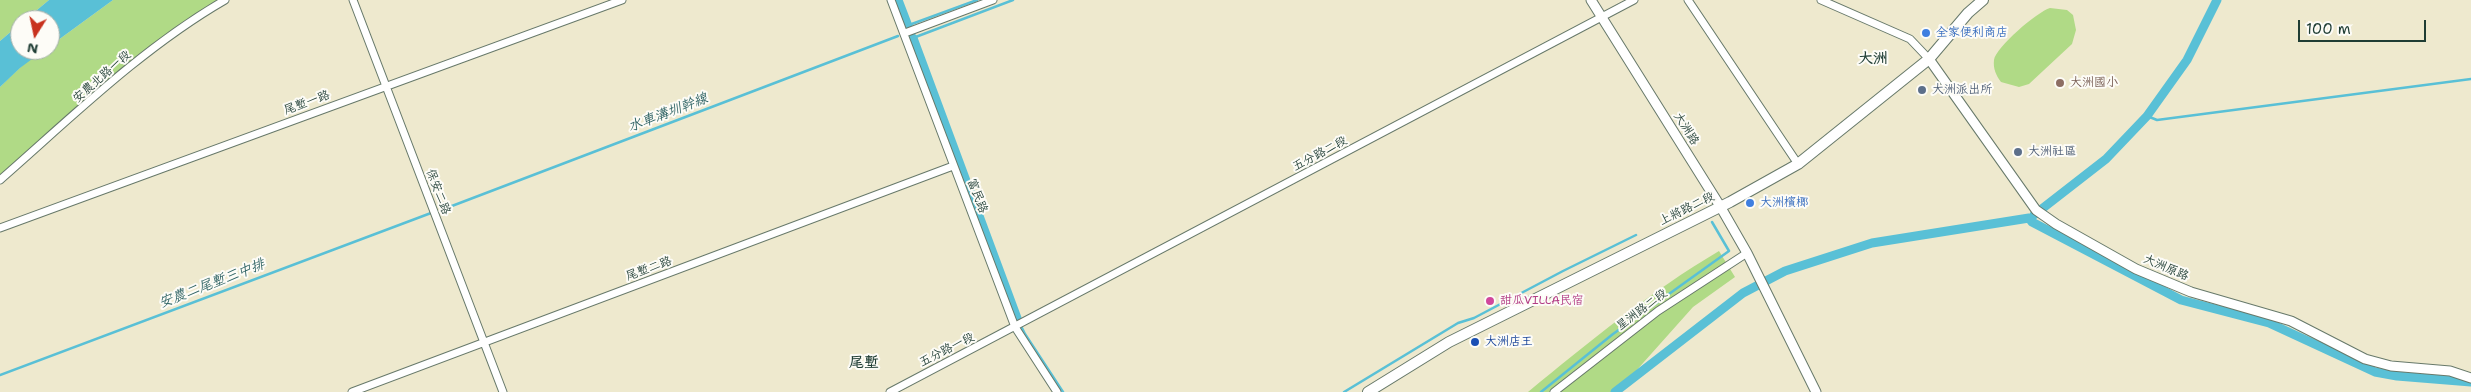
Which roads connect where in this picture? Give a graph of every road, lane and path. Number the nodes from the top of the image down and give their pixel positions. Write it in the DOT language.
graph roads {
  1 [pos="225,0"];
  2 [pos="353,0"];
  3 [pos="622,0"];
  4 [pos="891,0"];
  5 [pos="993,0"];
  6 [pos="1591,0"];
  7 [pos="1634,0"];
  8 [pos="1688,0"];
  9 [pos="1821,0"];
  10 [pos="1983,0"];
  11 [pos="1601,17"];
  12 [pos="905,34"];
  13 [pos="1930,59"];
  14 [pos="385,86"];
  15 [pos="1798,164"];
  16 [pos="953,166"];
  17 [pos="0,180"];
  18 [pos="1720,206"];
  19 [pos="0,228"];
  20 [pos="1747,253"];
  21 [pos="1015,327"];
  22 [pos="484,342"];
  23 [pos="2471,378"];
  24 [pos="352,392"];
  25 [pos="503,392"];
  26 [pos="890,392"];
  27 [pos="1057,392"];
  28 [pos="1368,392"];
  29 [pos="1554,392"];
  30 [pos="1816,392"];
  1 -- 17 [label="street, 安農北路一段"];
  2 -- 14 [label="street, 保安二路"];
  3 -- 14 [label="street, 尾塹一路"];
  4 -- 12 [label="street, 富民路"];
  5 -- 12 [label="street"];
  6 -- 11 [label="street, 大洲路"];
  7 -- 11 [label="street, 五分路二段"];
  8 -- 15 [label="street"];
  9 -- 13 [label="street"];
  10 -- 13 [label="main road, 上將路二段"];
  11 -- 18 [label="street, 大洲路"];
  11 -- 21 [label="street, 五分路二段"];
  12 -- 16 [label="street, 富民路"];
  13 -- 15 [label="main road, 上將路二段"];
  13 -- 23 [label="street, 大洲原路"];
  14 -- 19 [label="street, 尾塹一路"];
  14 -- 22 [label="street, 保安二路"];
  15 -- 18 [label="main road, 上將路二段"];
  16 -- 21 [label="street, 富民路"];
  16 -- 22 [label="street, 尾塹二路"];
  18 -- 20 [label="street, 大洲路"];
  18 -- 28 [label="main road, 上將路二段"];
  20 -- 29 [label="street, 星洲路二段"];
  20 -- 30 [label="street, 大洲路"];
  21 -- 26 [label="street, 五分路一段"];
  21 -- 27 [label="street, 富民路"];
  22 -- 24 [label="street, 尾塹二路"];
  22 -- 25 [label="street, 保安二路"];
}
